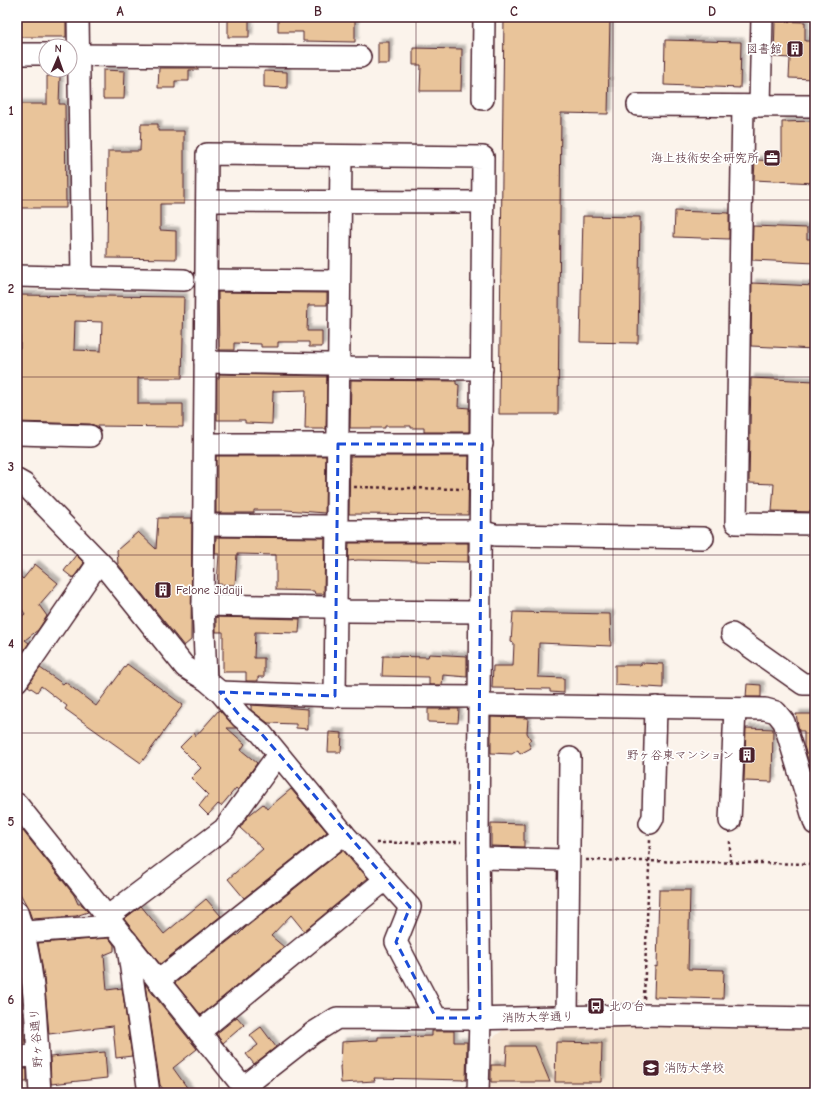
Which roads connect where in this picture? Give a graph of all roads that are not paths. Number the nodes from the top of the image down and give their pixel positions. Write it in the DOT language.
graph roads {
  1 [pos="78,17"];
  2 [pos="484,17"];
  3 [pos="762,17"];
  4 [pos="76,38"];
  5 [pos="17,54"];
  6 [pos="38,54"];
  7 [pos="78,55"];
  8 [pos="360,57"];
  9 [pos="75,78"];
  10 [pos="483,99"];
  11 [pos="638,105"];
  12 [pos="752,106"];
  13 [pos="815,106"];
  14 [pos="341,156"];
  15 [pos="206,201"];
  16 [pos="340,202"];
  17 [pos="483,202"];
  18 [pos="17,276"];
  19 [pos="82,277"];
  20 [pos="184,280"];
  21 [pos="206,280"];
  22 [pos="339,281"];
  23 [pos="205,362"];
  24 [pos="338,366"];
  25 [pos="482,369"];
  26 [pos="17,434"];
  27 [pos="90,436"];
  28 [pos="205,444"];
  29 [pos="338,444"];
  30 [pos="482,444"];
  31 [pos="19,486"];
  32 [pos="815,524"];
  33 [pos="204,525"];
  34 [pos="338,528"];
  35 [pos="481,531"];
  36 [pos="702,538"];
  37 [pos="99,562"];
  38 [pos="203,605"];
  39 [pos="336,610"];
  40 [pos="480,612"];
  41 [pos="732,634"];
  42 [pos="17,681"];
  43 [pos="815,684"];
  44 [pos="213,686"];
  45 [pos="336,696"];
  46 [pos="479,701"];
  47 [pos="656,707"];
  48 [pos="735,709"];
  49 [pos="277,756"];
  50 [pos="570,758"];
  51 [pos="812,801"];
  52 [pos="17,804"];
  53 [pos="730,821"];
  54 [pos="650,823"];
  55 [pos="815,824"];
  56 [pos="349,838"];
  57 [pos="478,850"];
  58 [pos="568,860"];
  59 [pos="385,880"];
  60 [pos="20,925"];
  61 [pos="116,928"];
  62 [pos="158,981"];
  63 [pos="567,1016"];
  64 [pos="436,1018"];
  65 [pos="480,1018"];
  66 [pos="815,1018"];
  67 [pos="199,1032"];
  68 [pos="37,1056"];
  69 [pos="17,1057"];
  70 [pos="246,1090"];
  71 [pos="40,1093"];
  72 [pos="149,1093"];
  73 [pos="478,1093"];
  1 -- 4 [label="street"];
  2 -- 10 [label="street"];
  3 -- 12 [label="street"];
  5 -- 6 [label="street"];
  7 -- 8 [label="street"];
  9 -- 19 [label="street"];
  11 -- 12 [label="street"];
  12 -- 13 [label="street"];
  12 -- 32 [label="street"];
  14 -- 15 [label="street"];
  14 -- 16 [label="street"];
  14 -- 17 [label="street"];
  15 -- 16 [label="street"];
  15 -- 21 [label="street"];
  16 -- 17 [label="street"];
  16 -- 22 [label="street"];
  17 -- 25 [label="street"];
  18 -- 19 [label="street"];
  19 -- 20 [label="street"];
  21 -- 22 [label="street"];
  21 -- 23 [label="street"];
  22 -- 24 [label="street"];
  23 -- 24 [label="street"];
  23 -- 28 [label="street"];
  24 -- 25 [label="street"];
  24 -- 29 [label="street"];
  25 -- 30 [label="street"];
  26 -- 27 [label="street"];
  28 -- 29 [label="street"];
  28 -- 33 [label="street"];
  29 -- 30 [label="street"];
  29 -- 34 [label="street"];
  30 -- 35 [label="street"];
  31 -- 37 [label="street"];
  33 -- 34 [label="street"];
  33 -- 38 [label="street"];
  34 -- 35 [label="street"];
  34 -- 39 [label="street"];
  35 -- 36 [label="street"];
  35 -- 40 [label="street"];
  37 -- 42 [label="street"];
  37 -- 44 [label="street"];
  38 -- 39 [label="street"];
  38 -- 44 [label="street"];
  39 -- 40 [label="street"];
  39 -- 45 [label="street"];
  40 -- 46 [label="street"];
  41 -- 43 [label="street"];
  44 -- 45 [label="street"];
  44 -- 49 [label="street"];
  45 -- 46 [label="street"];
  46 -- 47 [label="street"];
  46 -- 57 [label="street"];
  47 -- 48 [label="street"];
  47 -- 54 [label="street"];
  48 -- 51 [label="street"];
  48 -- 53 [label="street"];
  49 -- 56 [label="street"];
  49 -- 61 [label="street"];
  50 -- 58 [label="street"];
  51 -- 55 [label="street"];
  52 -- 61 [label="street"];
  56 -- 59 [label="street"];
  56 -- 62 [label="street"];
  57 -- 58 [label="street"];
  57 -- 65 [label="street"];
  58 -- 63 [label="street"];
  59 -- 64 [label="street"];
  59 -- 67 [label="street"];
  60 -- 61 [label="street"];
  60 -- 68 [label="street, 野ヶ谷通り"];
  61 -- 62 [label="street"];
  61 -- 72 [label="street"];
  62 -- 67 [label="street"];
  63 -- 65 [label="street, 消防大学通り"];
  63 -- 66 [label="street, 消防大学通り"];
  64 -- 65 [label="street, 消防大学通り"];
  64 -- 70 [label="street, 消防大学通り"];
  65 -- 73 [label="street"];
  67 -- 70 [label="street"];
  68 -- 69 [label="street"];
  68 -- 71 [label="street, 野ヶ谷通り"];
}
